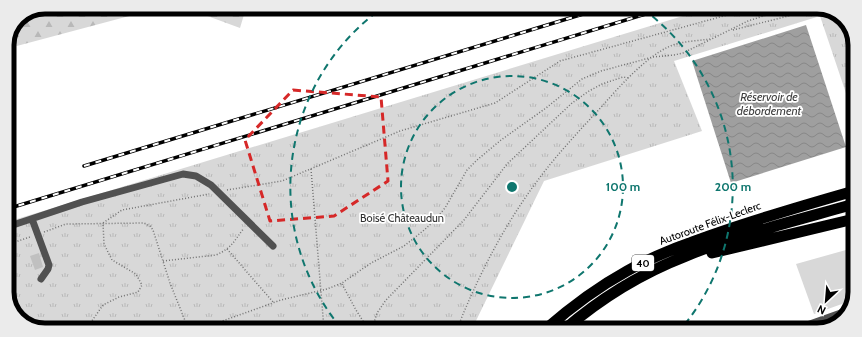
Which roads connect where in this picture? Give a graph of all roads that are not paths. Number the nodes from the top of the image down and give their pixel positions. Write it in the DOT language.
graph roads {
  1 [pos="848,185"];
  2 [pos="848,193"];
  3 [pos="848,206"];
  4 [pos="32,219"];
  5 [pos="754,220"];
  6 [pos="848,220"];
  7 [pos="14,225"];
  8 [pos="273,246"];
  9 [pos="667,264"];
  10 [pos="41,279"];
  11 [pos="839,314"];
  12 [pos="817,322"];
  13 [pos="553,323"];
  14 [pos="573,323"];
  15 [pos="814,323"];
  1 -- 5 [label="highway"];
  2 -- 5 [label="highway, Autoroute Félix-Leclerc / 40"];
  3 -- 9 [label="highway, Autoroute Félix-Leclerc / 40"];
  4 -- 7 [label="street"];
  4 -- 8 [label="street"];
  4 -- 10 [label="street"];
  5 -- 13 [label="highway, Autoroute Félix-Leclerc / 40"];
  6 -- 9 [label="highway"];
  9 -- 14 [label="highway, Autoroute Félix-Leclerc / 40"];
  11 -- 12 [label="street"];
  12 -- 15 [label="street"];
}
